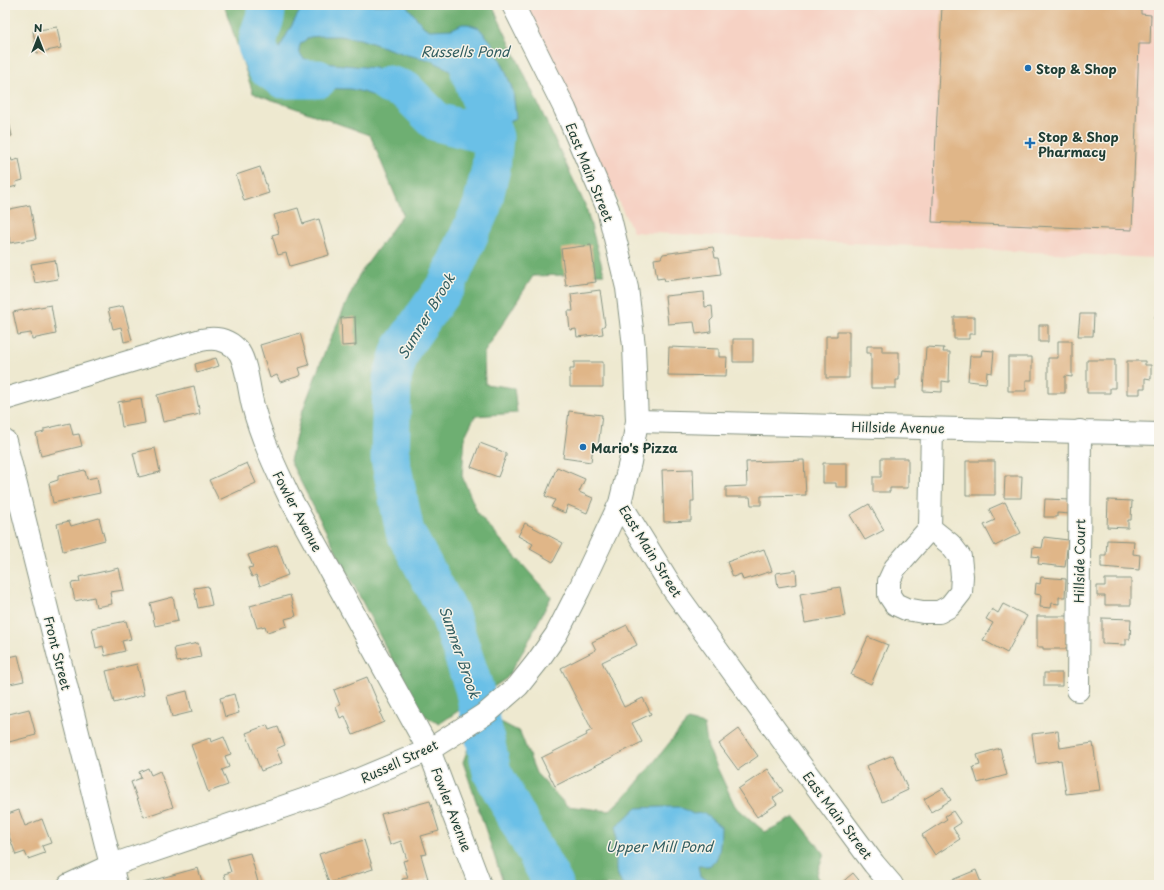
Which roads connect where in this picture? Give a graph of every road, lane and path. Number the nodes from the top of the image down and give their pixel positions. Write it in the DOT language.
graph roads {
  1 [pos="513,5"];
  2 [pos="5,399"];
  3 [pos="637,421"];
  4 [pos="932,428"];
  5 [pos="1080,431"];
  6 [pos="1159,434"];
  7 [pos="5,440"];
  8 [pos="620,503"];
  9 [pos="930,528"];
  10 [pos="1078,690"];
  11 [pos="429,750"];
  12 [pos="114,875"];
  13 [pos="69,885"];
  14 [pos="480,885"];
  15 [pos="892,885"];
  1 -- 3 [label="street, East Main Street"];
  2 -- 11 [label="street, Fowler Avenue"];
  3 -- 4 [label="street, Hillside Avenue"];
  3 -- 8 [label="street, East Main Street"];
  4 -- 5 [label="street, Hillside Avenue"];
  4 -- 9 [label="street"];
  5 -- 6 [label="street, Hillside Avenue"];
  5 -- 10 [label="street, Hillside Court"];
  7 -- 12 [label="street, Front Street"];
  8 -- 11 [label="street, Russell Street"];
  8 -- 15 [label="street, East Main Street"];
  11 -- 12 [label="street, Russell Street"];
  11 -- 14 [label="street, Fowler Avenue"];
  12 -- 13 [label="street, Russell Street"];
}
